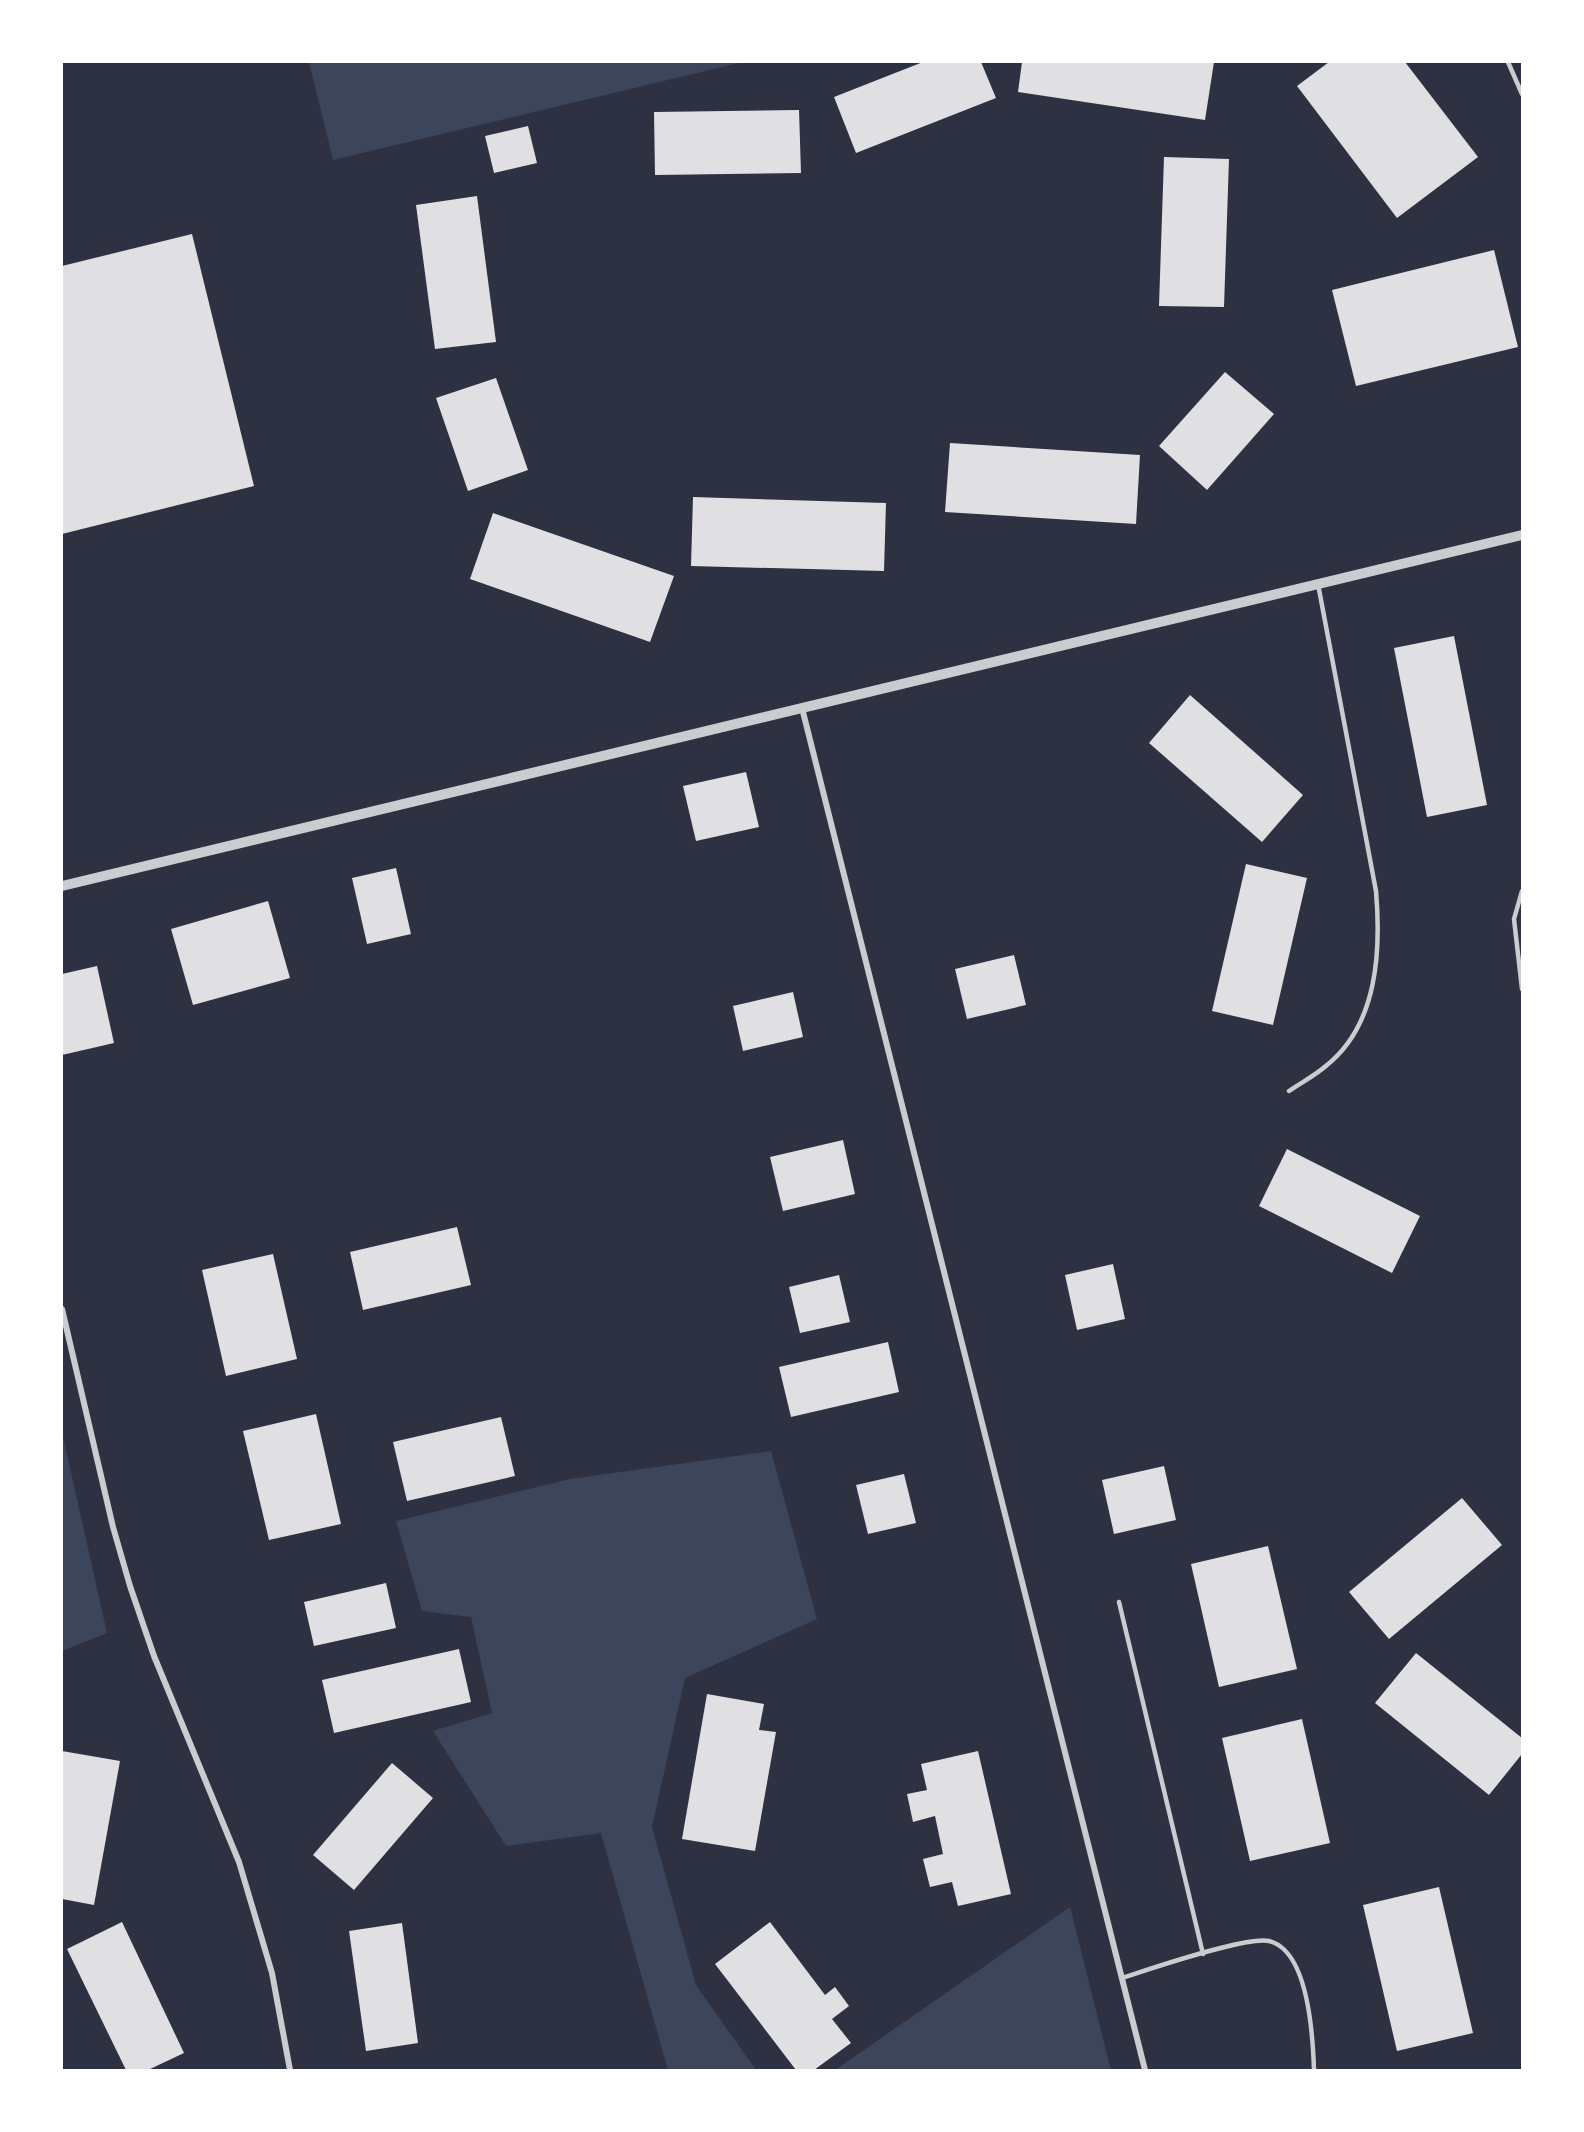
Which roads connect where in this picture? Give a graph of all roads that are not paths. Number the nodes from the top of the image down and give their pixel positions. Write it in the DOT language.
graph roads {
  1 [pos="1508,62"];
  2 [pos="1522,94"];
  3 [pos="1522,536"];
  4 [pos="1318,584"];
  5 [pos="802,707"];
  6 [pos="62,886"];
  7 [pos="1522,891"];
  8 [pos="1522,990"];
  9 [pos="1289,1091"];
  10 [pos="62,1309"];
  11 [pos="1119,1602"];
  12 [pos="1203,1954"];
  13 [pos="1122,1978"];
  14 [pos="290,2070"];
  15 [pos="1145,2070"];
  16 [pos="1314,2070"];
  1 -- 2 [label="lane"];
  3 -- 4 [label="street"];
  4 -- 5 [label="street"];
  4 -- 9 [label="lane"];
  5 -- 6 [label="street"];
  5 -- 13 [label="street"];
  7 -- 8 [label="lane"];
  10 -- 14 [label="street"];
  11 -- 12 [label="lane"];
  12 -- 13 [label="lane"];
  12 -- 16 [label="lane"];
  13 -- 15 [label="street"];
}
